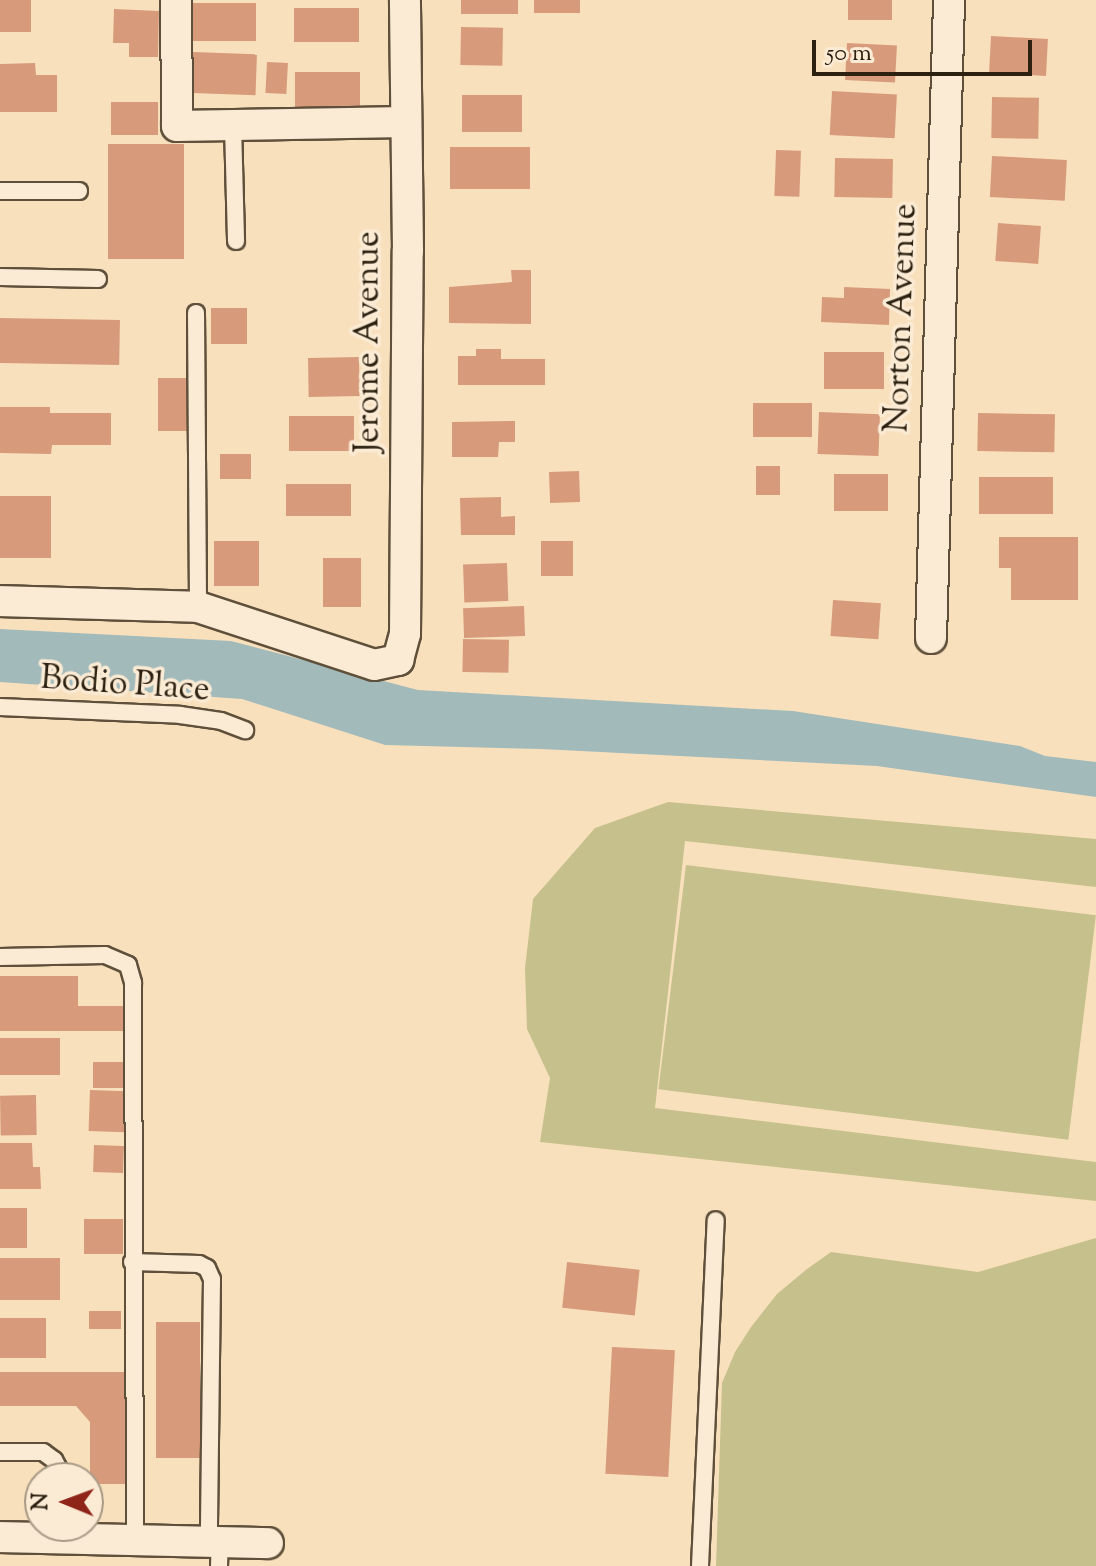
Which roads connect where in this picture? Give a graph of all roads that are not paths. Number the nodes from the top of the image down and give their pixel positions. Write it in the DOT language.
graph roads {
  1 [pos="176,0"];
  2 [pos="405,0"];
  3 [pos="949,0"];
  4 [pos="406,122"];
  5 [pos="233,125"];
  6 [pos="0,191"];
  7 [pos="79,191"];
  8 [pos="236,241"];
  9 [pos="0,277"];
  10 [pos="98,279"];
  11 [pos="196,313"];
  12 [pos="0,601"];
  13 [pos="198,607"];
  14 [pos="931,638"];
  15 [pos="0,707"];
  16 [pos="245,730"];
  17 [pos="0,957"];
  18 [pos="716,1220"];
  19 [pos="132,1262"];
  20 [pos="0,1452"];
  21 [pos="55,1462"];
  22 [pos="24,1535"];
  23 [pos="104,1536"];
  24 [pos="0,1537"];
  25 [pos="135,1540"];
  26 [pos="268,1543"];
  27 [pos="216,1550"];
  28 [pos="700,1566"];
  1 -- 5 [label="street"];
  2 -- 4 [label="street, Jerome Avenue"];
  3 -- 14 [label="street, Norton Avenue"];
  4 -- 5 [label="street"];
  4 -- 13 [label="street, Jerome Avenue"];
  5 -- 8 [label="lane"];
  6 -- 7 [label="lane"];
  9 -- 10 [label="lane"];
  11 -- 13 [label="lane"];
  12 -- 13 [label="street"];
  15 -- 16 [label="lane, Bodio Place"];
  17 -- 19 [label="lane"];
  18 -- 28 [label="lane"];
  19 -- 25 [label="lane"];
  19 -- 27 [label="lane"];
  20 -- 21 [label="lane"];
  22 -- 24 [label="street"];
  23 -- 25 [label="street"];
  25 -- 27 [label="street"];
  26 -- 27 [label="street"];
}
